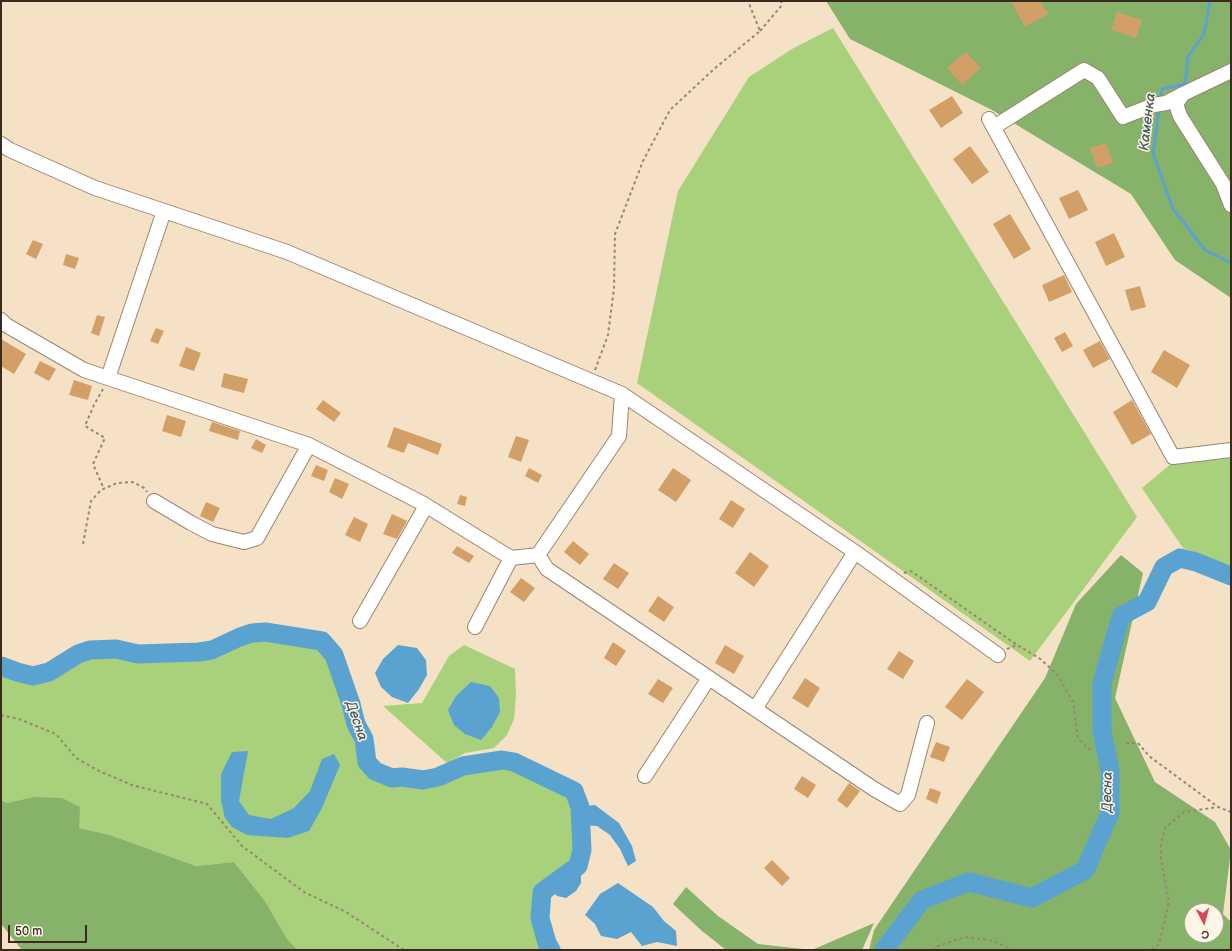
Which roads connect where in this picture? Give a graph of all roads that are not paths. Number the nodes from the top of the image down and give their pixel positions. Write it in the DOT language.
graph roads {
  1 [pos="1231,71"];
  2 [pos="1183,94"];
  3 [pos="1,144"];
  4 [pos="1231,205"];
  5 [pos="164,211"];
  6 [pos="1,320"];
  7 [pos="108,378"];
  8 [pos="622,394"];
  9 [pos="309,445"];
  10 [pos="1231,450"];
  11 [pos="154,501"];
  12 [pos="426,506"];
  13 [pos="856,552"];
  14 [pos="538,555"];
  15 [pos="511,558"];
  16 [pos="360,622"];
  17 [pos="474,627"];
  18 [pos="998,655"];
  19 [pos="709,678"];
  20 [pos="755,709"];
  21 [pos="928,722"];
  22 [pos="645,776"];
  1 -- 2 [label="street"];
  2 -- 4 [label="street"];
  2 -- 10 [label="street"];
  3 -- 5 [label="street"];
  5 -- 7 [label="street"];
  5 -- 8 [label="street"];
  6 -- 7 [label="street"];
  7 -- 9 [label="street"];
  8 -- 13 [label="street"];
  8 -- 14 [label="street"];
  9 -- 11 [label="street"];
  9 -- 12 [label="street"];
  12 -- 15 [label="street"];
  12 -- 16 [label="street"];
  13 -- 18 [label="street"];
  13 -- 20 [label="street"];
  14 -- 15 [label="street"];
  14 -- 19 [label="street"];
  15 -- 17 [label="street"];
  19 -- 20 [label="street"];
  19 -- 22 [label="street"];
  20 -- 21 [label="street"];
}
